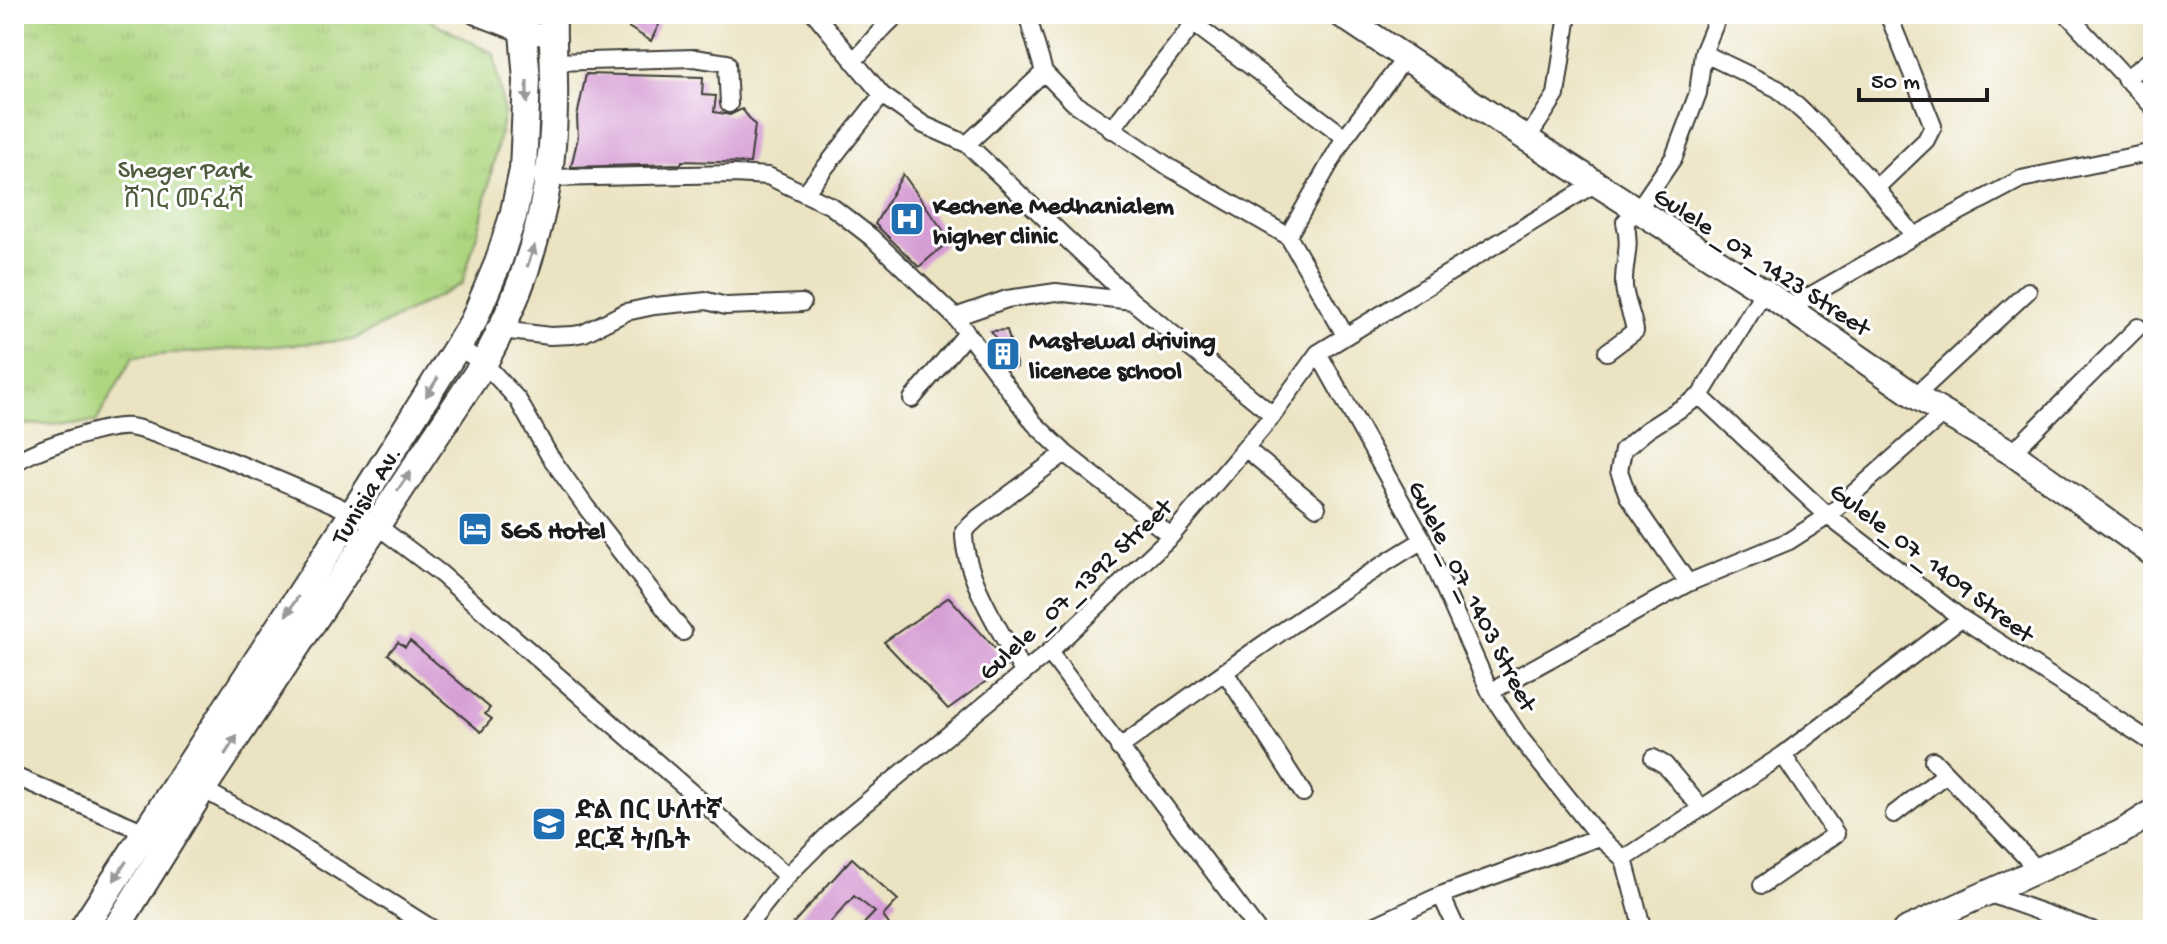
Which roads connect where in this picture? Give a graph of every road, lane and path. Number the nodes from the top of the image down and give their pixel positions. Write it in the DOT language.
graph roads {
  1 [pos="476,14"];
  2 [pos="815,14"];
  3 [pos="899,14"];
  4 [pos="1027,14"];
  5 [pos="1340,14"];
  6 [pos="1568,14"];
  7 [pos="1719,14"];
  8 [pos="1888,14"];
  9 [pos="2067,14"];
  10 [pos="1197,19"];
  11 [pos="523,23"];
  12 [pos="553,37"];
  13 [pos="1703,53"];
  14 [pos="1406,57"];
  15 [pos="2153,58"];
  16 [pos="853,61"];
  17 [pos="1044,72"];
  18 [pos="2125,79"];
  19 [pos="882,95"];
  20 [pos="729,104"];
  21 [pos="2153,107"];
  22 [pos="1111,130"];
  23 [pos="1345,137"];
  24 [pos="1527,139"];
  25 [pos="967,144"];
  26 [pos="2153,152"];
  27 [pos="523,170"];
  28 [pos="550,178"];
  29 [pos="1596,183"];
  30 [pos="1876,188"];
  31 [pos="805,193"];
  32 [pos="1637,211"];
  33 [pos="1288,236"];
  34 [pos="1914,236"];
  35 [pos="1764,291"];
  36 [pos="2028,291"];
  37 [pos="1132,301"];
  38 [pos="802,303"];
  39 [pos="1789,308"];
  40 [pos="955,317"];
  41 [pos="473,322"];
  42 [pos="2138,327"];
  43 [pos="501,332"];
  44 [pos="967,333"];
  45 [pos="1345,335"];
  46 [pos="457,347"];
  47 [pos="1607,352"];
  48 [pos="1318,353"];
  49 [pos="484,363"];
  50 [pos="1700,396"];
  51 [pos="1915,396"];
  52 [pos="912,399"];
  53 [pos="1943,414"];
  54 [pos="1273,415"];
  55 [pos="1245,448"];
  56 [pos="1065,453"];
  57 [pos="2012,453"];
  58 [pos="14,464"];
  59 [pos="1317,507"];
  60 [pos="1828,516"];
  61 [pos="364,519"];
  62 [pos="1171,536"];
  63 [pos="1423,540"];
  64 [pos="2153,554"];
  65 [pos="1688,583"];
  66 [pos="1961,618"];
  67 [pos="683,632"];
  68 [pos="1049,652"];
  69 [pos="1023,672"];
  70 [pos="1225,672"];
  71 [pos="1490,692"];
  72 [pos="2153,743"];
  73 [pos="1119,748"];
  74 [pos="1783,755"];
  75 [pos="1653,758"];
  76 [pos="1933,760"];
  77 [pos="1946,774"];
  78 [pos="14,776"];
  79 [pos="192,783"];
  80 [pos="1303,793"];
  81 [pos="1701,808"];
  82 [pos="2153,812"];
  83 [pos="1894,814"];
  84 [pos="145,832"];
  85 [pos="1599,837"];
  86 [pos="1624,859"];
  87 [pos="2038,870"];
  88 [pos="787,876"];
  89 [pos="1762,885"];
  90 [pos="1987,893"];
  91 [pos="1441,895"];
  92 [pos="82,930"];
  93 [pos="115,930"];
  94 [pos="434,930"];
  95 [pos="744,930"];
  96 [pos="1257,930"];
  97 [pos="1365,930"];
  98 [pos="1457,930"];
  99 [pos="1643,930"];
  100 [pos="1905,930"];
  101 [pos="2092,930"];
  1 -- 11 [label="street"];
  2 -- 16 [label="street"];
  3 -- 16 [label="street"];
  4 -- 17 [label="street"];
  5 -- 14 [label="main road, Gulele _07_1423 Street"];
  6 -- 24 [label="street"];
  7 -- 13 [label="street"];
  8 -- 30 [label="street"];
  9 -- 18 [label="street"];
  10 -- 22 [label="street"];
  10 -- 23 [label="street"];
  11 -- 12 [label="street"];
  11 -- 27 [label="main road, Tunisia Av., one-way"];
  12 -- 20 [label="street"];
  12 -- 28 [label="main road, Tunisia Av."];
  13 -- 30 [label="street"];
  13 -- 32 [label="street"];
  14 -- 23 [label="street"];
  14 -- 24 [label="main road, Gulele _07_1423 Street"];
  15 -- 18 [label="street"];
  16 -- 19 [label="street"];
  17 -- 22 [label="street"];
  17 -- 25 [label="street"];
  18 -- 21 [label="street"];
  19 -- 25 [label="street"];
  19 -- 31 [label="street"];
  22 -- 33 [label="street"];
  23 -- 33 [label="street"];
  24 -- 29 [label="main road, Gulele _07_1423 Street"];
  25 -- 37 [label="street"];
  26 -- 34 [label="street"];
  27 -- 28 [label="street"];
  27 -- 41 [label="main road, Tunisia Av."];
  28 -- 31 [label="street"];
  43 -- 28 [label="main road, Tunisia Av., one-way"];
  29 -- 32 [label="main road, Gulele _07_1423 Street"];
  29 -- 45 [label="street, Gulele _07_1392 Street"];
  30 -- 34 [label="street"];
  31 -- 40 [label="street"];
  32 -- 35 [label="main road, Gulele _07_1423 Street"];
  32 -- 47 [label="street"];
  33 -- 45 [label="street"];
  34 -- 39 [label="street"];
  35 -- 39 [label="main road, Gulele _07_1423 Street"];
  35 -- 50 [label="street"];
  36 -- 51 [label="street"];
  37 -- 40 [label="street"];
  37 -- 54 [label="street"];
  38 -- 43 [label="street"];
  39 -- 51 [label="main road, Gulele _07_1423 Street"];
  40 -- 44 [label="street"];
  41 -- 43 [label="street"];
  41 -- 46 [label="main road, Tunisia Av."];
  42 -- 57 [label="street"];
  43 -- 49 [label="main road, Tunisia Av."];
  44 -- 52 [label="street"];
  44 -- 56 [label="street"];
  45 -- 48 [label="street, Gulele _07_1392 Street"];
  46 -- 49 [label="street"];
  46 -- 61 [label="main road, Tunisia Av., one-way"];
  48 -- 54 [label="street, Gulele _07_1392 Street"];
  48 -- 63 [label="street, Gulele _07_1403 Street"];
  61 -- 49 [label="main road, Tunisia Av., one-way"];
  49 -- 67 [label="street"];
  50 -- 60 [label="street, Gulele_07_1409 Street"];
  50 -- 65 [label="street"];
  51 -- 53 [label="main road, Gulele _07_1423 Street"];
  53 -- 57 [label="main road, Gulele _07_1423 Street"];
  53 -- 60 [label="street"];
  54 -- 55 [label="street, Gulele _07_1392 Street"];
  55 -- 59 [label="street"];
  55 -- 62 [label="street, Gulele _07_1392 Street"];
  56 -- 62 [label="street"];
  56 -- 69 [label="street"];
  57 -- 64 [label="main road, Gulele _07_1423 Street"];
  58 -- 61 [label="street"];
  60 -- 65 [label="street"];
  60 -- 66 [label="street, Gulele_07_1409 Street"];
  61 -- 79 [label="main road, Tunisia Av."];
  61 -- 88 [label="street"];
  62 -- 68 [label="street, Gulele _07_1392 Street"];
  63 -- 70 [label="street"];
  63 -- 71 [label="street, Gulele _07_1403 Street"];
  65 -- 71 [label="street"];
  66 -- 72 [label="street, Gulele_07_1409 Street"];
  66 -- 74 [label="street"];
  68 -- 69 [label="street, Gulele _07_1392 Street"];
  68 -- 73 [label="street"];
  69 -- 88 [label="street, Gulele _07_1392 Street"];
  70 -- 73 [label="street"];
  70 -- 80 [label="street"];
  71 -- 85 [label="street, Gulele _07_1403 Street"];
  73 -- 96 [label="street"];
  74 -- 81 [label="street"];
  74 -- 89 [label="street"];
  75 -- 81 [label="street"];
  76 -- 77 [label="street"];
  77 -- 83 [label="street"];
  77 -- 87 [label="street"];
  78 -- 84 [label="street"];
  79 -- 84 [label="main road, Tunisia Av."];
  79 -- 93 [label="main road, Tunisia Av."];
  79 -- 94 [label="street"];
  81 -- 86 [label="street"];
  82 -- 87 [label="main road"];
  84 -- 92 [label="main road, Tunisia Av., one-way"];
  85 -- 86 [label="street, Gulele _07_1403 Street"];
  85 -- 91 [label="street"];
  86 -- 99 [label="street"];
  87 -- 90 [label="main road"];
  88 -- 95 [label="street, Gulele _07_1392 Street"];
  90 -- 100 [label="main road"];
  90 -- 101 [label="street"];
  91 -- 97 [label="street"];
  91 -- 98 [label="street"];
}
